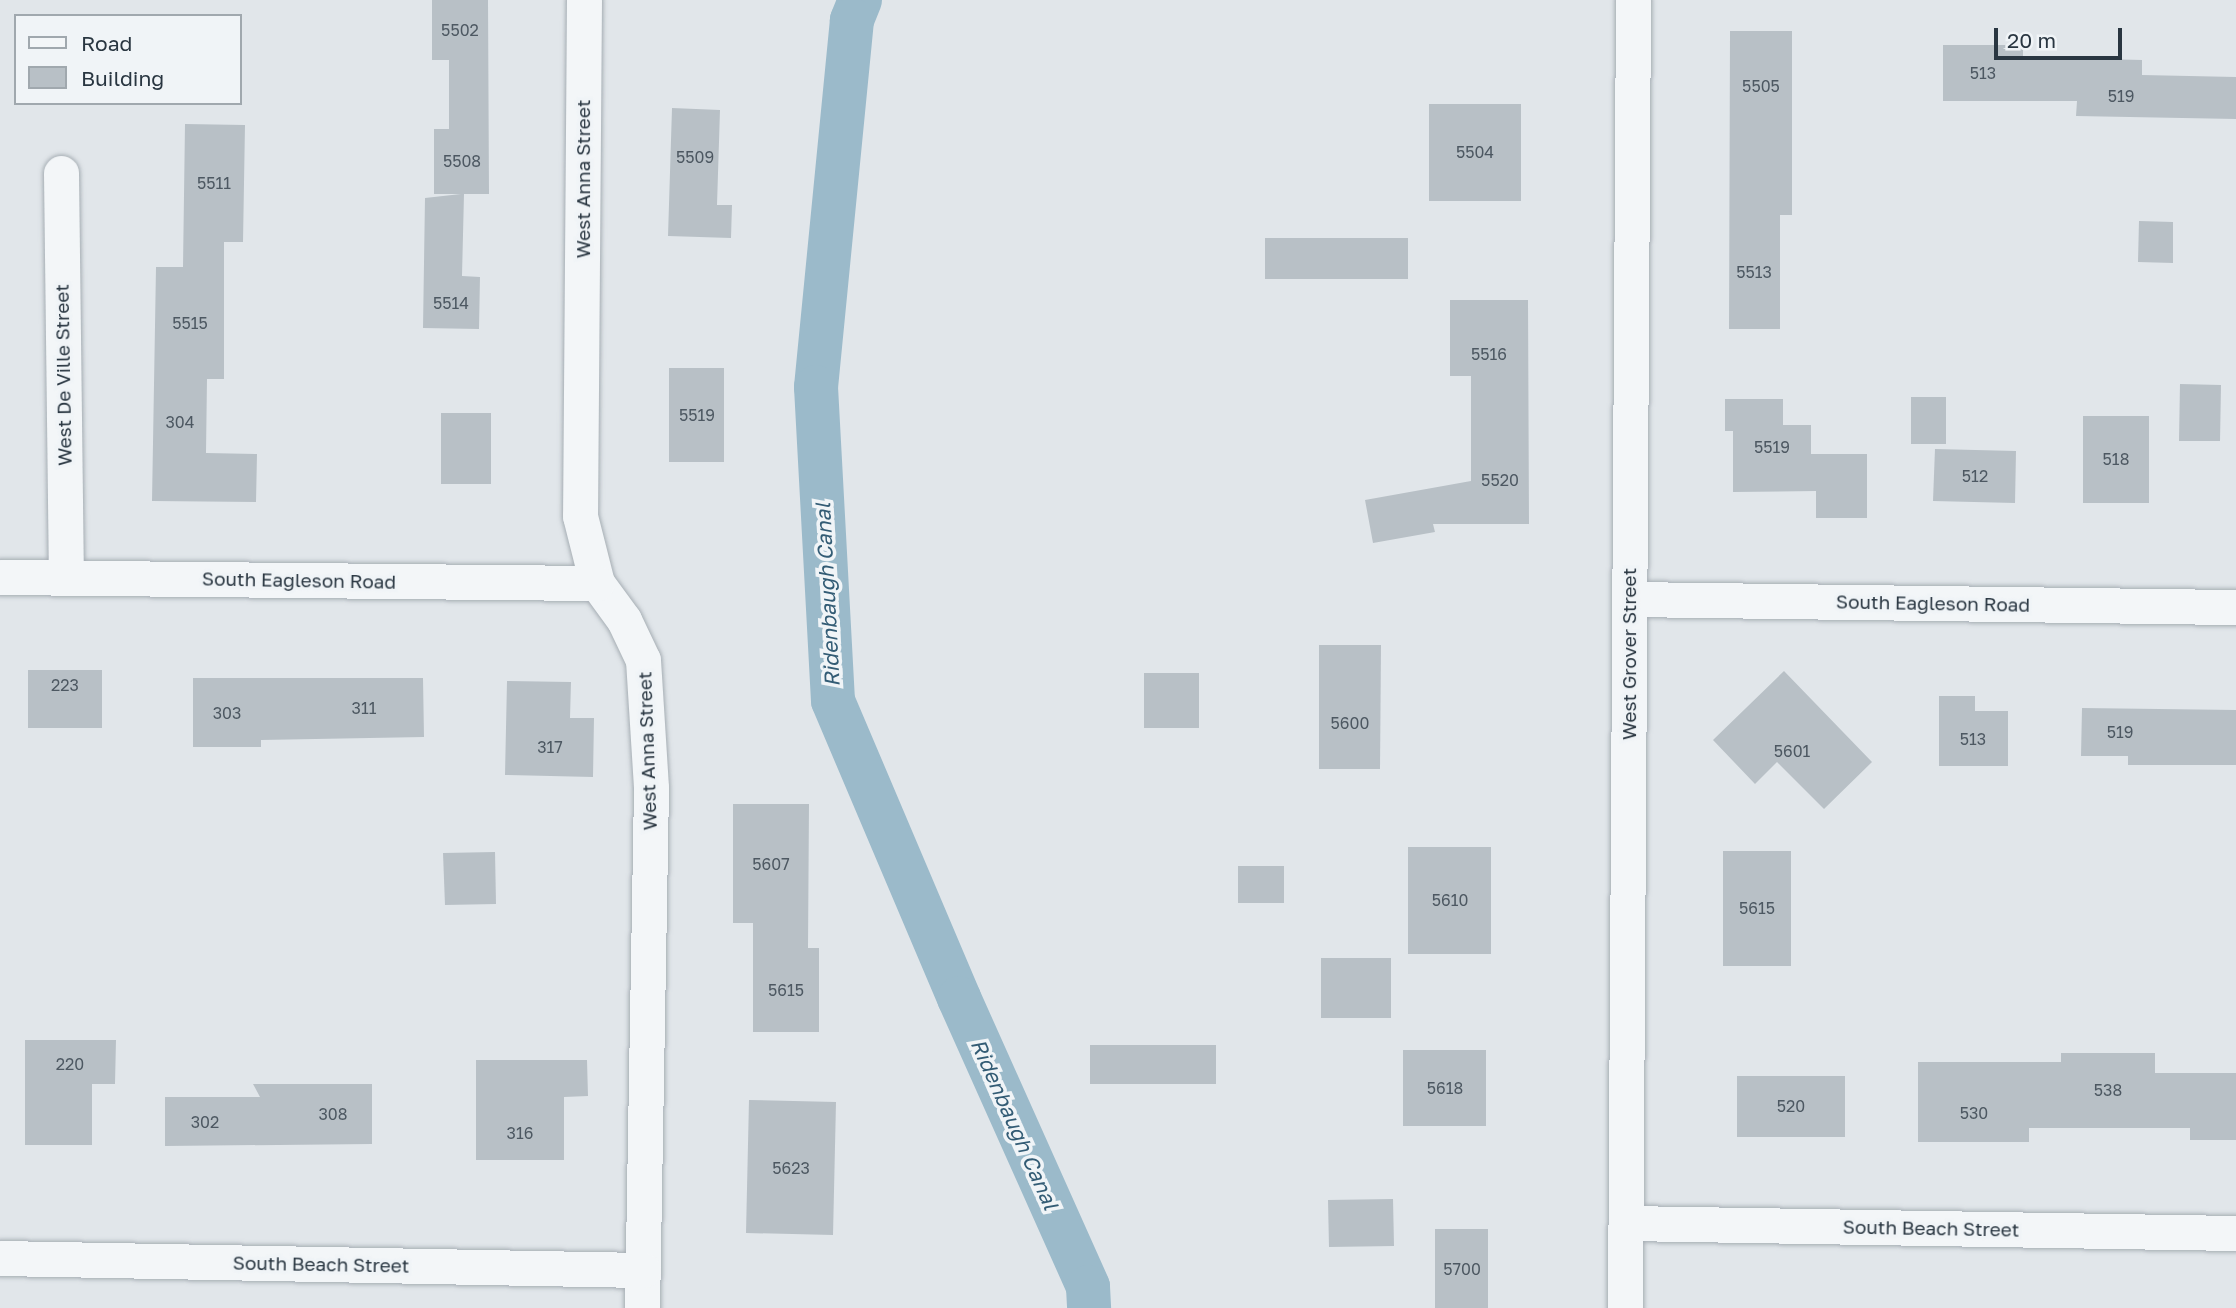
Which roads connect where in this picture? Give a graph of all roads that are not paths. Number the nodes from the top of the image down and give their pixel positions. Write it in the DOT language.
graph roads {
  1 [pos="584,0"];
  2 [pos="1633,0"];
  3 [pos="61,173"];
  4 [pos="0,577"];
  5 [pos="66,578"];
  6 [pos="597,583"];
  7 [pos="1629,598"];
  8 [pos="2236,607"];
  9 [pos="1626,1223"];
  10 [pos="2236,1233"];
  11 [pos="0,1258"];
  12 [pos="643,1270"];
  13 [pos="642,1308"];
  14 [pos="1625,1308"];
  1 -- 6 [label="street, West Anna Street"];
  2 -- 7 [label="street, West Grover Street"];
  3 -- 5 [label="street, West De Ville Street"];
  4 -- 5 [label="street, South Eagleson Road"];
  5 -- 6 [label="street, South Eagleson Road"];
  6 -- 12 [label="street, West Anna Street"];
  7 -- 8 [label="street, South Eagleson Road"];
  7 -- 9 [label="street, West Grover Street"];
  9 -- 10 [label="street, South Beach Street"];
  9 -- 14 [label="street, West Grover Street"];
  11 -- 12 [label="street, South Beach Street"];
  12 -- 13 [label="street, West Anna Street"];
}
